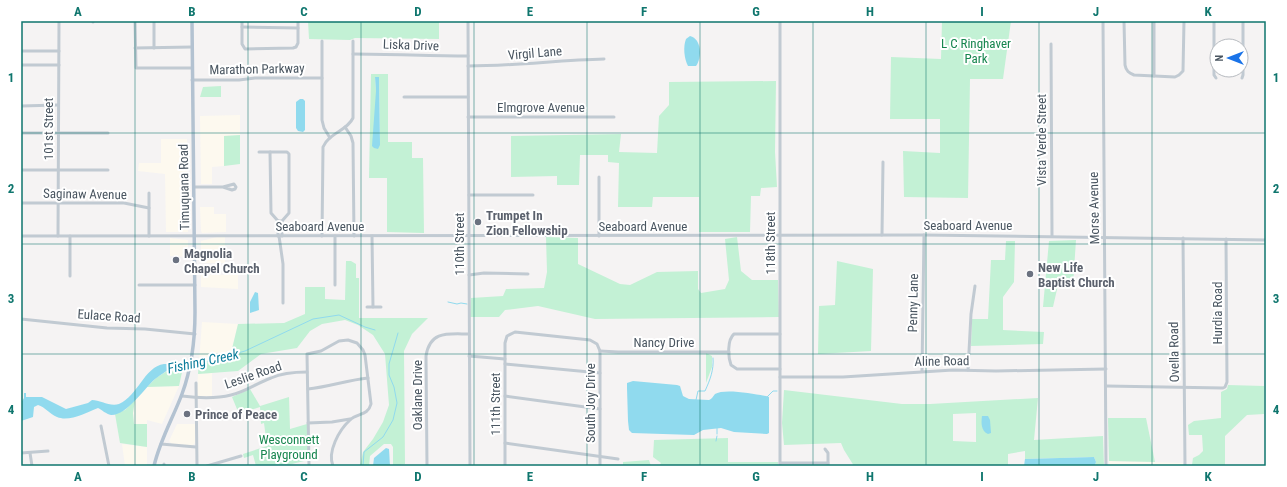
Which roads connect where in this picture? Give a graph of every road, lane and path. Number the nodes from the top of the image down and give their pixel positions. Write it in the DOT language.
graph roads {
  1 [pos="59,21"];
  2 [pos="135,21"];
  3 [pos="154,21"];
  4 [pos="192,21"];
  5 [pos="242,21"];
  6 [pos="298,21"];
  7 [pos="468,21"];
  8 [pos="780,21"];
  9 [pos="1103,21"];
  10 [pos="1124,21"];
  11 [pos="1154,21"];
  12 [pos="1184,21"];
  13 [pos="1214,21"];
  14 [pos="1243,21"];
  15 [pos="242,27"];
  16 [pos="298,28"];
  17 [pos="1214,38"];
  18 [pos="1243,38"];
  19 [pos="353,40"];
  20 [pos="322,41"];
  21 [pos="1051,44"];
  22 [pos="192,47"];
  23 [pos="135,48"];
  24 [pos="154,48"];
  25 [pos="21,51"];
  26 [pos="59,51"];
  27 [pos="353,54"];
  28 [pos="468,56"];
  29 [pos="604,58"];
  30 [pos="21,65"];
  31 [pos="59,65"];
  32 [pos="468,66"];
  33 [pos="192,68"];
  34 [pos="1154,76"];
  35 [pos="322,78"];
  36 [pos="192,80"];
  37 [pos="404,97"];
  38 [pos="468,97"];
  39 [pos="58,105"];
  40 [pos="21,106"];
  41 [pos="468,116"];
  42 [pos="614,117"];
  43 [pos="345,127"];
  44 [pos="21,133"];
  45 [pos="58,133"];
  46 [pos="108,133"];
  47 [pos="330,138"];
  48 [pos="259,152"];
  49 [pos="270,152"];
  50 [pos="883,162"];
  51 [pos="58,169"];
  52 [pos="21,170"];
  53 [pos="108,170"];
  54 [pos="599,177"];
  55 [pos="194,187"];
  56 [pos="223,187"];
  57 [pos="149,193"];
  58 [pos="469,195"];
  59 [pos="533,195"];
  60 [pos="21,203"];
  61 [pos="58,203"];
  62 [pos="149,208"];
  63 [pos="280,221"];
  64 [pos="780,235"];
  65 [pos="882,235"];
  66 [pos="924,235"];
  67 [pos="21,236"];
  68 [pos="58,236"];
  69 [pos="70,236"];
  70 [pos="149,236"];
  71 [pos="194,236"];
  72 [pos="280,236"];
  73 [pos="322,236"];
  74 [pos="335,236"];
  75 [pos="354,236"];
  76 [pos="372,236"];
  77 [pos="469,236"];
  78 [pos="599,236"];
  79 [pos="1052,236"];
  80 [pos="1104,237"];
  81 [pos="1183,238"];
  82 [pos="1226,239"];
  83 [pos="1266,240"];
  84 [pos="528,274"];
  85 [pos="469,275"];
  86 [pos="70,276"];
  87 [pos="139,285"];
  88 [pos="195,285"];
  89 [pos="335,285"];
  90 [pos="975,286"];
  91 [pos="284,302"];
  92 [pos="367,307"];
  93 [pos="373,307"];
  94 [pos="381,307"];
  95 [pos="21,319"];
  96 [pos="195,334"];
  97 [pos="469,334"];
  98 [pos="780,334"];
  99 [pos="596,342"];
  100 [pos="600,351"];
  101 [pos="729,352"];
  102 [pos="469,356"];
  103 [pos="505,362"];
  104 [pos="780,369"];
  105 [pos="1106,369"];
  106 [pos="968,370"];
  107 [pos="922,371"];
  108 [pos="307,372"];
  109 [pos="600,373"];
  110 [pos="780,377"];
  111 [pos="368,378"];
  112 [pos="196,383"];
  113 [pos="1106,386"];
  114 [pos="1185,388"];
  115 [pos="308,389"];
  116 [pos="182,396"];
  117 [pos="505,396"];
  118 [pos="196,397"];
  119 [pos="600,410"];
  120 [pos="350,419"];
  121 [pos="339,421"];
  122 [pos="308,422"];
  123 [pos="101,426"];
  124 [pos="343,428"];
  125 [pos="505,443"];
  126 [pos="161,444"];
  127 [pos="196,447"];
  128 [pos="825,449"];
  129 [pos="48,451"];
  130 [pos="30,453"];
  131 [pos="21,454"];
  132 [pos="241,456"];
  133 [pos="600,456"];
  134 [pos="618,459"];
  135 [pos="780,464"];
  136 [pos="828,465"];
  137 [pos="32,466"];
  138 [pos="109,466"];
  139 [pos="154,466"];
  140 [pos="196,466"];
  141 [pos="207,466"];
  142 [pos="309,466"];
  143 [pos="333,466"];
  144 [pos="427,466"];
  145 [pos="470,466"];
  146 [pos="505,466"];
  147 [pos="600,466"];
  148 [pos="1106,466"];
  149 [pos="1185,466"];
  1 -- 26 [label="street, 101st Street"];
  2 -- 23 [label="street"];
  3 -- 24 [label="street"];
  4 -- 22 [label="main road, Timuquana Road"];
  5 -- 15 [label="street"];
  6 -- 16 [label="street"];
  7 -- 28 [label="street, 110th Street"];
  8 -- 64 [label="street, 118th Street"];
  9 -- 80 [label="street, Morse Avenue"];
  10 -- 34 [label="street"];
  11 -- 34 [label="street"];
  12 -- 34 [label="street"];
  13 -- 17 [label="street"];
  14 -- 18 [label="street"];
  15 -- 16 [label="street"];
  15 -- 16 [label="street"];
  19 -- 27 [label="street"];
  20 -- 35 [label="street"];
  21 -- 79 [label="street, Vista Verde Street"];
  22 -- 24 [label="street"];
  22 -- 33 [label="main road, Timuquana Road"];
  23 -- 24 [label="street"];
  23 -- 33 [label="street"];
  25 -- 26 [label="street"];
  26 -- 31 [label="street, 101st Street"];
  27 -- 28 [label="street, Liska Drive"];
  27 -- 43 [label="street"];
  28 -- 32 [label="street, 110th Street"];
  29 -- 32 [label="street, Virgil Lane"];
  30 -- 31 [label="street"];
  31 -- 39 [label="street, 101st Street"];
  32 -- 38 [label="street, 110th Street"];
  33 -- 36 [label="main road, Timuquana Road"];
  35 -- 36 [label="street, Marathon Parkway"];
  35 -- 47 [label="street"];
  36 -- 55 [label="main road, Timuquana Road"];
  37 -- 38 [label="street"];
  38 -- 41 [label="street, 110th Street"];
  39 -- 40 [label="street"];
  39 -- 45 [label="street, 101st Street"];
  41 -- 42 [label="street, Elmgrove Avenue"];
  41 -- 58 [label="street, 110th Street"];
  43 -- 47 [label="street"];
  43 -- 75 [label="street"];
  44 -- 45 [label="street"];
  45 -- 46 [label="street"];
  45 -- 51 [label="street, 101st Street"];
  47 -- 73 [label="street"];
  48 -- 49 [label="street"];
  49 -- 63 [label="street"];
  49 -- 63 [label="street"];
  50 -- 65 [label="street"];
  51 -- 52 [label="street"];
  51 -- 53 [label="street"];
  51 -- 61 [label="street, 101st Street"];
  54 -- 78 [label="street"];
  55 -- 56 [label="street"];
  55 -- 71 [label="main road, Timuquana Road"];
  57 -- 62 [label="street"];
  58 -- 59 [label="street"];
  58 -- 77 [label="street, 110th Street"];
  60 -- 61 [label="street, Saginaw Avenue"];
  61 -- 62 [label="street, Saginaw Avenue"];
  61 -- 68 [label="street, 101st Street"];
  62 -- 70 [label="street"];
  63 -- 72 [label="street"];
  64 -- 65 [label="street, Seaboard Avenue"];
  64 -- 78 [label="street, Seaboard Avenue"];
  64 -- 98 [label="street, 118th Street"];
  65 -- 66 [label="street, Seaboard Avenue"];
  66 -- 79 [label="street, Seaboard Avenue"];
  66 -- 107 [label="street, Penny Lane"];
  67 -- 68 [label="street, Seaboard Avenue"];
  68 -- 69 [label="street, Seaboard Avenue"];
  69 -- 70 [label="street, Seaboard Avenue"];
  69 -- 86 [label="street"];
  70 -- 71 [label="street, Seaboard Avenue"];
  71 -- 72 [label="street, Seaboard Avenue"];
  71 -- 88 [label="main road, Timuquana Road"];
  72 -- 73 [label="street, Seaboard Avenue"];
  72 -- 91 [label="street"];
  73 -- 74 [label="street, Seaboard Avenue"];
  74 -- 75 [label="street, Seaboard Avenue"];
  74 -- 89 [label="street"];
  75 -- 76 [label="street, Seaboard Avenue"];
  76 -- 77 [label="street, Seaboard Avenue"];
  76 -- 93 [label="street"];
  77 -- 78 [label="street, Seaboard Avenue"];
  77 -- 85 [label="street, 110th Street"];
  79 -- 80 [label="street, Seaboard Avenue"];
  80 -- 81 [label="street, Seaboard Avenue"];
  80 -- 105 [label="street, Morse Avenue"];
  81 -- 82 [label="street, Seaboard Avenue"];
  81 -- 114 [label="street, Ovella Road"];
  82 -- 83 [label="street, Seaboard Avenue"];
  82 -- 114 [label="street, Hurdia Road"];
  84 -- 85 [label="street"];
  85 -- 97 [label="street, 110th Street"];
  87 -- 88 [label="street"];
  88 -- 96 [label="main road, Timuquana Road"];
  90 -- 106 [label="street"];
  92 -- 93 [label="street"];
  93 -- 94 [label="street"];
  95 -- 96 [label="street, Eulace Road"];
  96 -- 116 [label="main road, Timuquana Road"];
  97 -- 102 [label="street, 110th Street"];
  97 -- 144 [label="street, Oaklane Drive"];
  98 -- 101 [label="street"];
  98 -- 104 [label="street, 118th Street"];
  99 -- 100 [label="street, South Joy Drive"];
  99 -- 103 [label="street, 111th Street"];
  100 -- 101 [label="street, Nancy Drive"];
  100 -- 109 [label="street, South Joy Drive"];
  101 -- 104 [label="street"];
  102 -- 103 [label="street"];
  102 -- 145 [label="street, 110th Street"];
  103 -- 109 [label="street"];
  103 -- 117 [label="street, 111th Street"];
  104 -- 110 [label="street, 118th Street"];
  105 -- 106 [label="street, Aline Road"];
  105 -- 113 [label="street, Morse Avenue"];
  106 -- 107 [label="street, Aline Road"];
  107 -- 110 [label="street, Aline Road"];
  108 -- 111 [label="street"];
  108 -- 115 [label="street"];
  108 -- 118 [label="street, Leslie Road"];
  109 -- 119 [label="street, South Joy Drive"];
  110 -- 135 [label="street, 118th Street"];
  111 -- 115 [label="street"];
  111 -- 120 [label="street"];
  112 -- 118 [label="street"];
  113 -- 114 [label="street"];
  113 -- 148 [label="street, Morse Avenue"];
  114 -- 149 [label="street, Ovella Road"];
  115 -- 122 [label="street"];
  116 -- 118 [label="street, Leslie Road"];
  116 -- 126 [label="main road, Timuquana Road"];
  117 -- 119 [label="street"];
  117 -- 125 [label="street, 111th Street"];
  118 -- 127 [label="street"];
  119 -- 133 [label="street, South Joy Drive"];
  120 -- 121 [label="street"];
  120 -- 124 [label="street"];
  121 -- 122 [label="street"];
  121 -- 124 [label="street"];
  122 -- 142 [label="street"];
  123 -- 138 [label="street"];
  124 -- 143 [label="street"];
  125 -- 133 [label="street"];
  125 -- 146 [label="street, 111th Street"];
  126 -- 127 [label="street"];
  126 -- 139 [label="main road, Timuquana Road"];
  127 -- 140 [label="street"];
  128 -- 136 [label="street"];
  129 -- 130 [label="street"];
  130 -- 131 [label="street"];
  130 -- 137 [label="street"];
  132 -- 141 [label="street"];
  133 -- 134 [label="street"];
  133 -- 147 [label="street, South Joy Drive"];
  135 -- 136 [label="street"];
}
